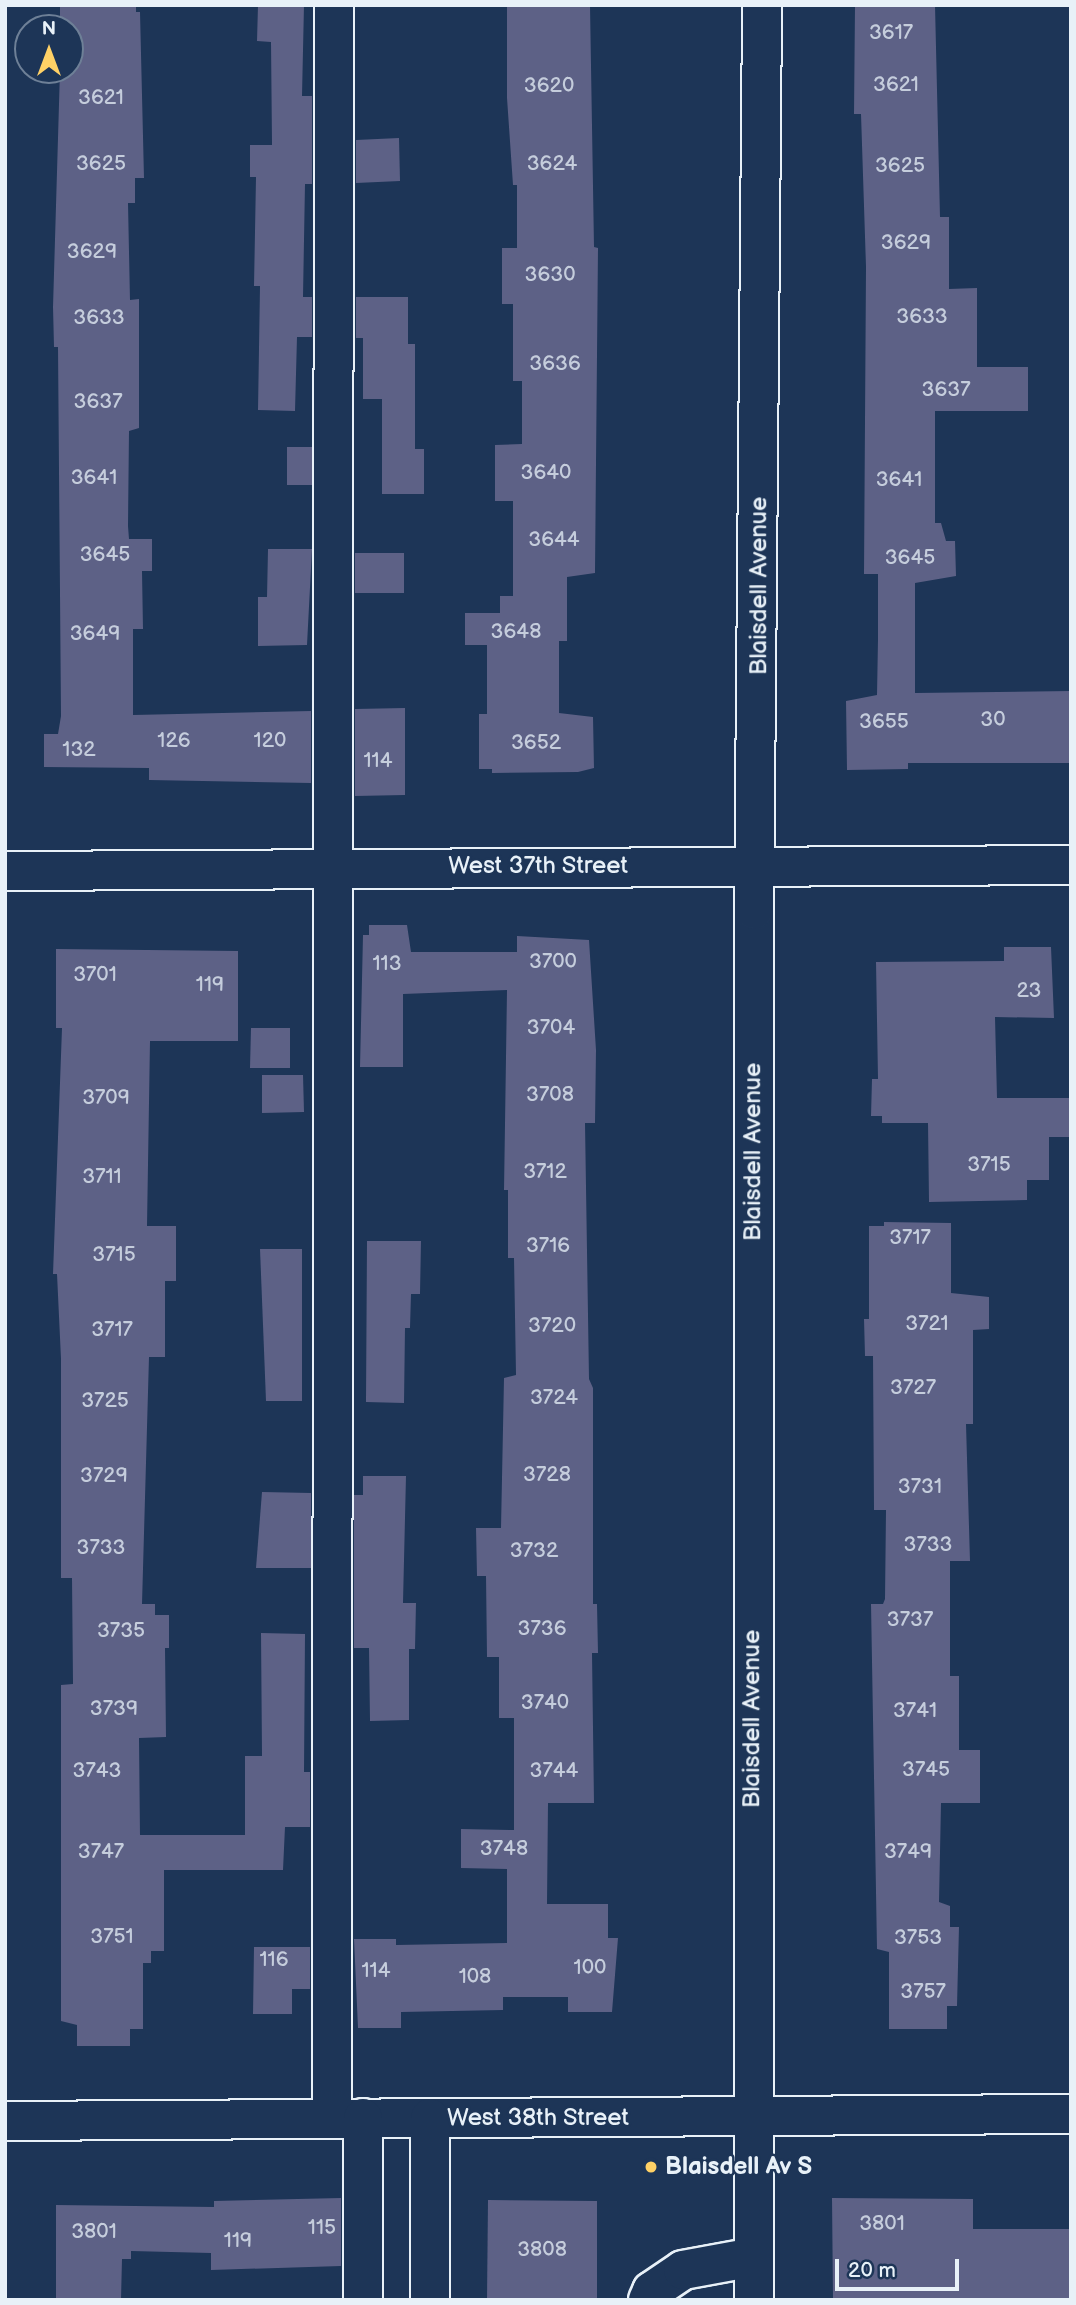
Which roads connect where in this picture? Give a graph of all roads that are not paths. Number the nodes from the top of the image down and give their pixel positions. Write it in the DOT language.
graph roads {
  1 [pos="334,5"];
  2 [pos="762,5"];
  3 [pos="1071,865"];
  4 [pos="331,866"];
  5 [pos="755,866"];
  6 [pos="5,871"];
  7 [pos="1071,2114"];
  8 [pos="751,2117"];
  9 [pos="348,2118"];
  10 [pos="430,2118"];
  11 [pos="5,2121"];
  12 [pos="754,2257"];
  13 [pos="363,2300"];
  14 [pos="430,2300"];
  15 [pos="648,2300"];
  16 [pos="754,2300"];
  1 -- 4 [label="street"];
  2 -- 5 [label="street, Blaisdell Avenue"];
  3 -- 5 [label="street, West 37th Street"];
  4 -- 5 [label="street, West 37th Street"];
  4 -- 6 [label="street, West 37th Street"];
  4 -- 9 [label="street"];
  5 -- 8 [label="street, Blaisdell Avenue"];
  7 -- 8 [label="street, West 38th Street"];
  8 -- 10 [label="street, West 38th Street"];
  8 -- 12 [label="street, Blaisdell Avenue"];
  9 -- 10 [label="street, West 38th Street"];
  9 -- 11 [label="street, West 38th Street"];
  9 -- 13 [label="street"];
  10 -- 14 [label="street"];
  12 -- 15 [label="street"];
  12 -- 16 [label="street, Blaisdell Avenue"];
}
